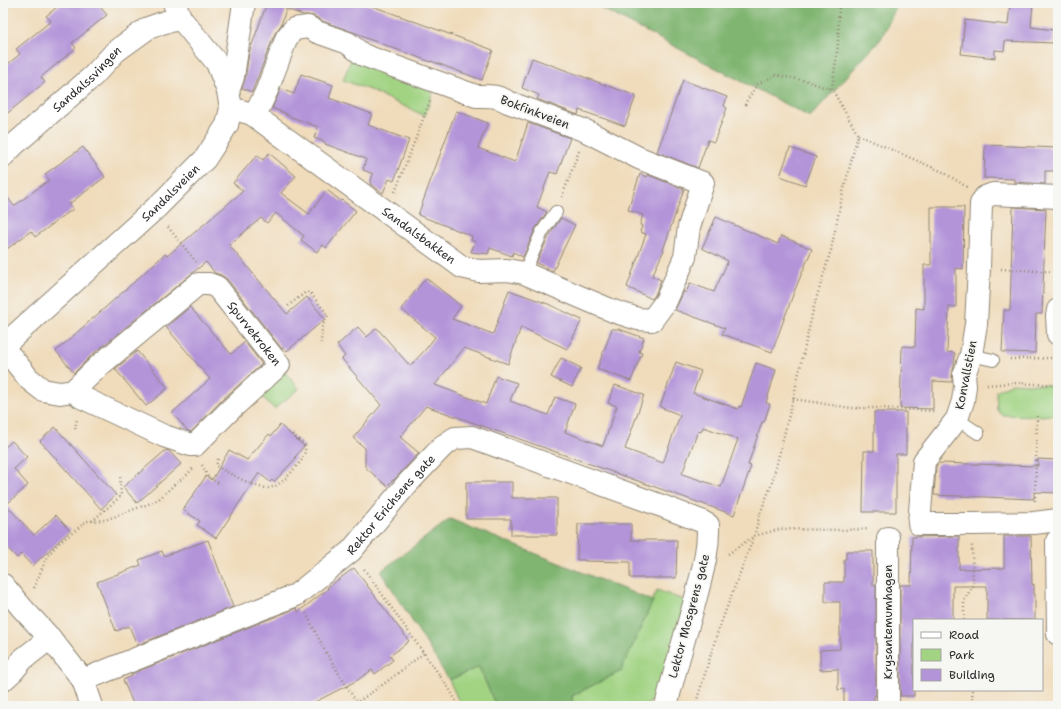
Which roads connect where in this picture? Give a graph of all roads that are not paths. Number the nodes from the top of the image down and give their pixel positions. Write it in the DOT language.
graph roads {
  1 [pos="244,3"];
  2 [pos="178,11"];
  3 [pos="229,99"];
  4 [pos="252,114"];
  5 [pos="3,156"];
  6 [pos="1058,197"];
  7 [pos="556,212"];
  8 [pos="685,257"];
  9 [pos="524,273"];
  10 [pos="1058,310"];
  11 [pos="1058,334"];
  12 [pos="3,346"];
  13 [pos="3,350"];
  14 [pos="970,355"];
  15 [pos="993,360"];
  16 [pos="73,391"];
  17 [pos="957,419"];
  18 [pos="978,433"];
  19 [pos="708,525"];
  20 [pos="1058,531"];
  21 [pos="881,533"];
  22 [pos="3,585"];
  23 [pos="1058,634"];
  24 [pos="50,638"];
  25 [pos="3,680"];
  26 [pos="83,680"];
  27 [pos="92,706"];
  28 [pos="666,706"];
  29 [pos="888,706"];
  1 -- 3 [label="street, Sandalsveien"];
  2 -- 3 [label="street"];
  2 -- 5 [label="street, Sandalssvingen"];
  3 -- 4 [label="street, Sandalsbakken"];
  3 -- 12 [label="street, Sandalsveien"];
  4 -- 8 [label="street, Bokfinkveien"];
  4 -- 9 [label="street, Sandalsbakken"];
  6 -- 14 [label="street, Konvallstien"];
  7 -- 9 [label="lane"];
  8 -- 9 [label="street, Sandalsbakken"];
  10 -- 11 [label="street"];
  13 -- 16 [label="street"];
  14 -- 15 [label="lane"];
  14 -- 17 [label="street, Konvallstien"];
  16 -- 16 [label="street, Spurvekroken"];
  17 -- 18 [label="lane"];
  17 -- 20 [label="street, Konvallstien"];
  19 -- 26 [label="street, Rektor Erichsens gate"];
  19 -- 28 [label="street, Lektor Mosgrens gate"];
  20 -- 23 [label="street"];
  21 -- 29 [label="street, Krysantemumhagen"];
  22 -- 24 [label="street"];
  24 -- 25 [label="street"];
  24 -- 26 [label="street"];
  26 -- 27 [label="street"];
}
